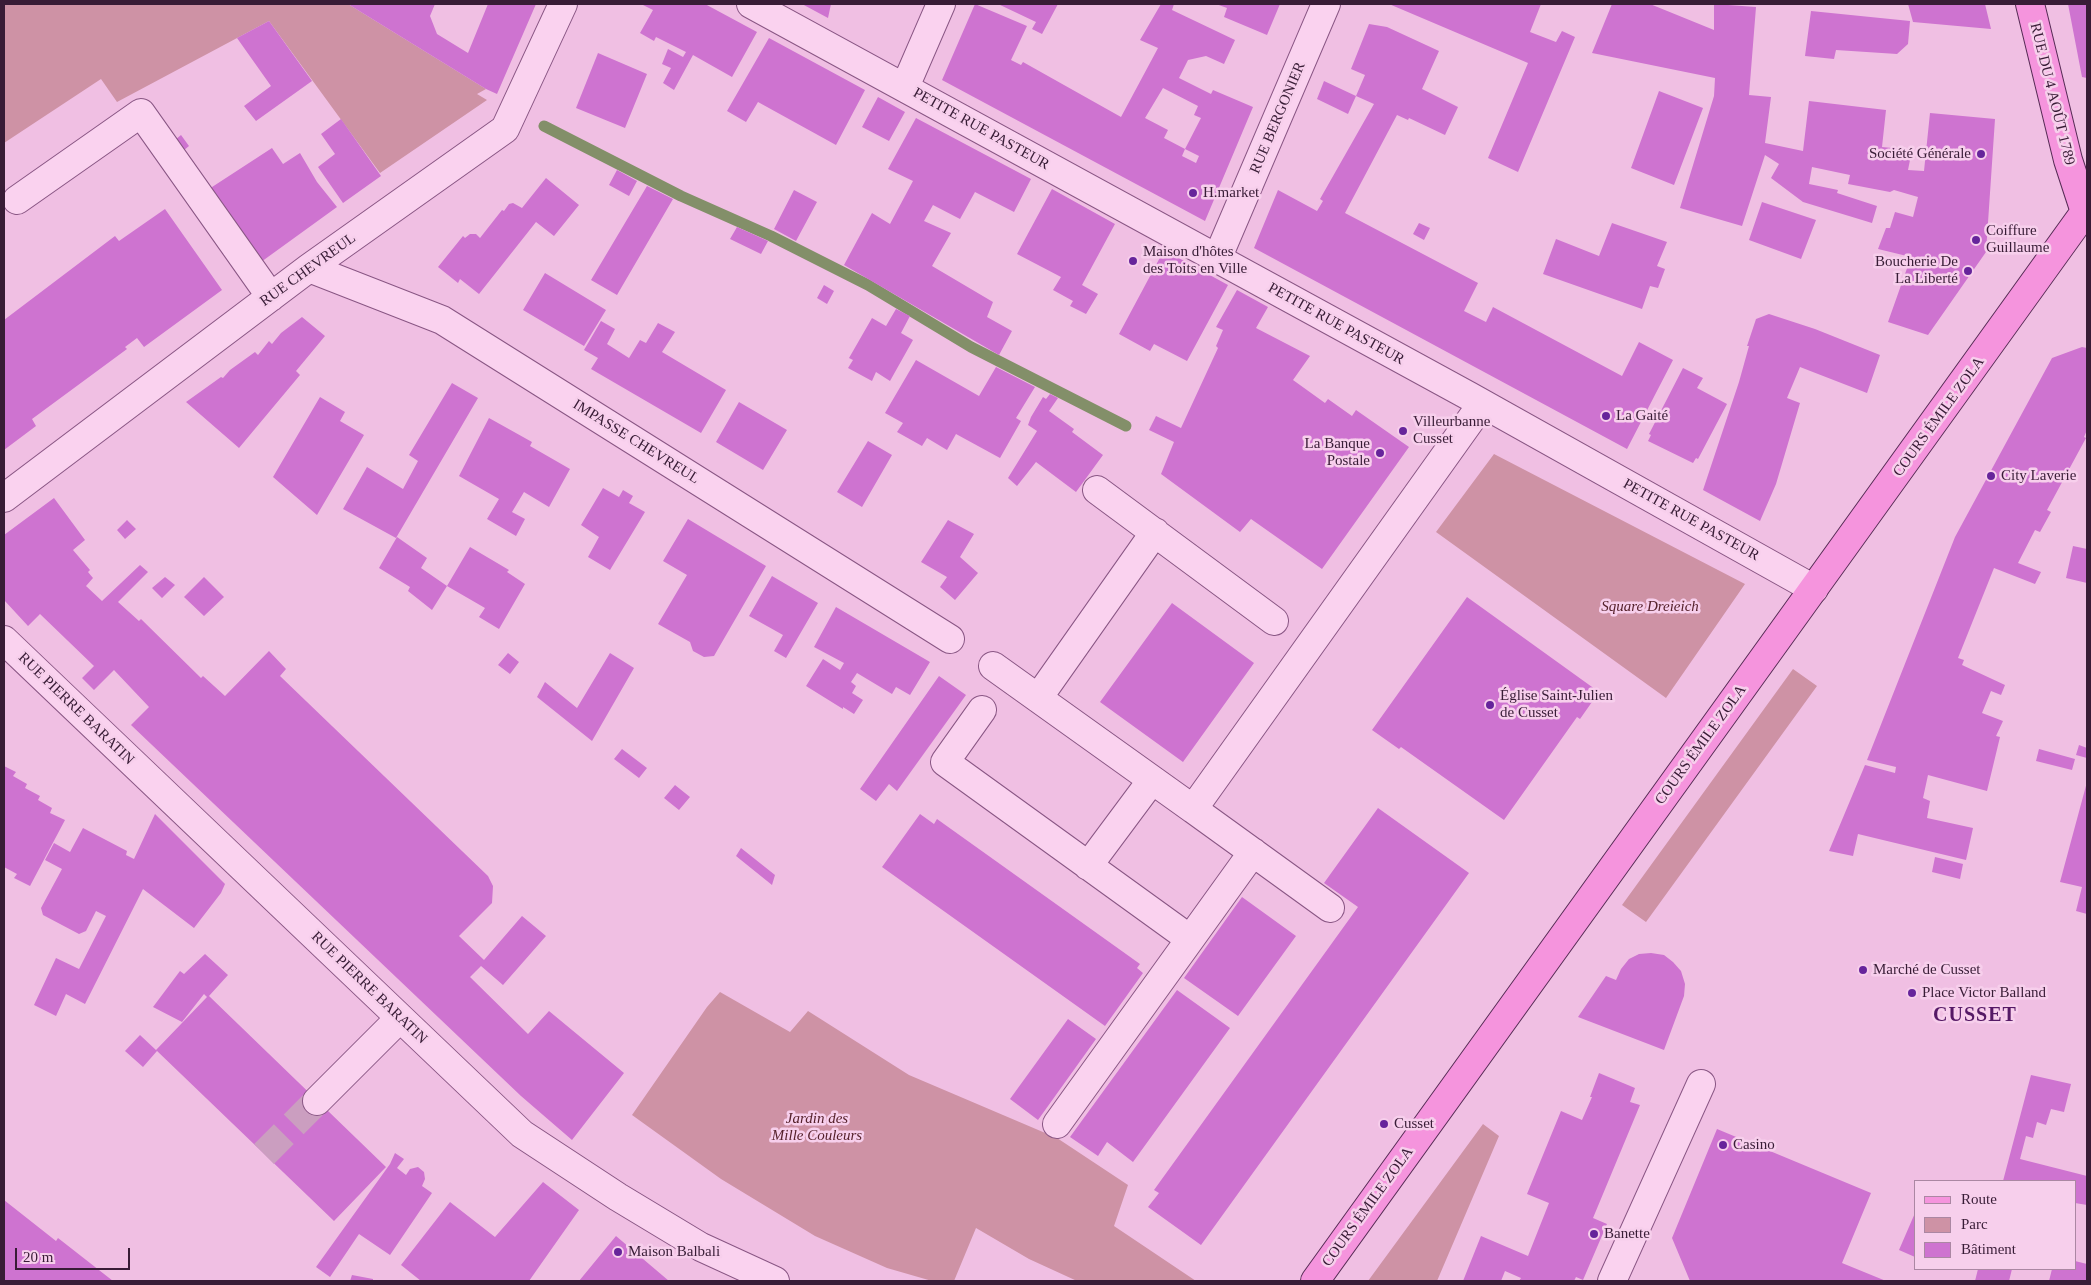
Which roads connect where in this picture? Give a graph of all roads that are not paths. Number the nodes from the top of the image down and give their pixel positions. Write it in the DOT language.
graph roads {
  1 [pos="564,4"];
  2 [pos="752,4"];
  3 [pos="941,4"];
  4 [pos="1326,4"];
  5 [pos="2030,4"];
  6 [pos="905,87"];
  7 [pos="17,200"];
  8 [pos="2087,211"];
  9 [pos="1217,259"];
  10 [pos="309,268"];
  11 [pos="271,297"];
  12 [pos="1482,404"];
  13 [pos="1097,490"];
  14 [pos="4,498"];
  15 [pos="1155,532"];
  16 [pos="1814,589"];
  17 [pos="1274,621"];
  18 [pos="4,640"];
  19 [pos="950,640"];
  20 [pos="993,666"];
  21 [pos="1038,698"];
  22 [pos="982,710"];
  23 [pos="1152,780"];
  24 [pos="1193,809"];
  25 [pos="1253,852"];
  26 [pos="1088,866"];
  27 [pos="1330,908"];
  28 [pos="1190,939"];
  29 [pos="400,1018"];
  30 [pos="1700,1084"];
  31 [pos="317,1101"];
  32 [pos="1057,1124"];
  33 [pos="775,1281"];
  34 [pos="1315,1281"];
  35 [pos="1612,1281"];
  1 -- 10 [label="street, RUE CHEVREUL"];
  2 -- 6 [label="street, PETITE RUE PASTEUR"];
  3 -- 6 [label="street"];
  4 -- 9 [label="street, RUE BERGONIER"];
  5 -- 8 [label="main road, RUE DU 4 AOÛT 1789"];
  6 -- 9 [label="street, PETITE RUE PASTEUR"];
  7 -- 11 [label="street"];
  8 -- 16 [label="main road, COURS ÉMILE ZOLA"];
  9 -- 12 [label="street, PETITE RUE PASTEUR"];
  10 -- 11 [label="street, RUE CHEVREUL"];
  10 -- 19 [label="street, IMPASSE CHEVREUL"];
  11 -- 14 [label="street, RUE CHEVREUL"];
  12 -- 16 [label="street, PETITE RUE PASTEUR"];
  12 -- 24 [label="street"];
  13 -- 15 [label="street"];
  15 -- 17 [label="street"];
  15 -- 21 [label="street"];
  16 -- 34 [label="main road, COURS ÉMILE ZOLA"];
  18 -- 29 [label="street, RUE PIERRE BARATIN"];
  20 -- 21 [label="street"];
  21 -- 23 [label="street"];
  22 -- 26 [label="street"];
  23 -- 24 [label="street"];
  23 -- 26 [label="street"];
  24 -- 25 [label="street"];
  25 -- 27 [label="street"];
  25 -- 28 [label="street"];
  26 -- 28 [label="street"];
  28 -- 32 [label="street"];
  29 -- 31 [label="street"];
  29 -- 33 [label="street, RUE PIERRE BARATIN"];
  30 -- 35 [label="street"];
}
